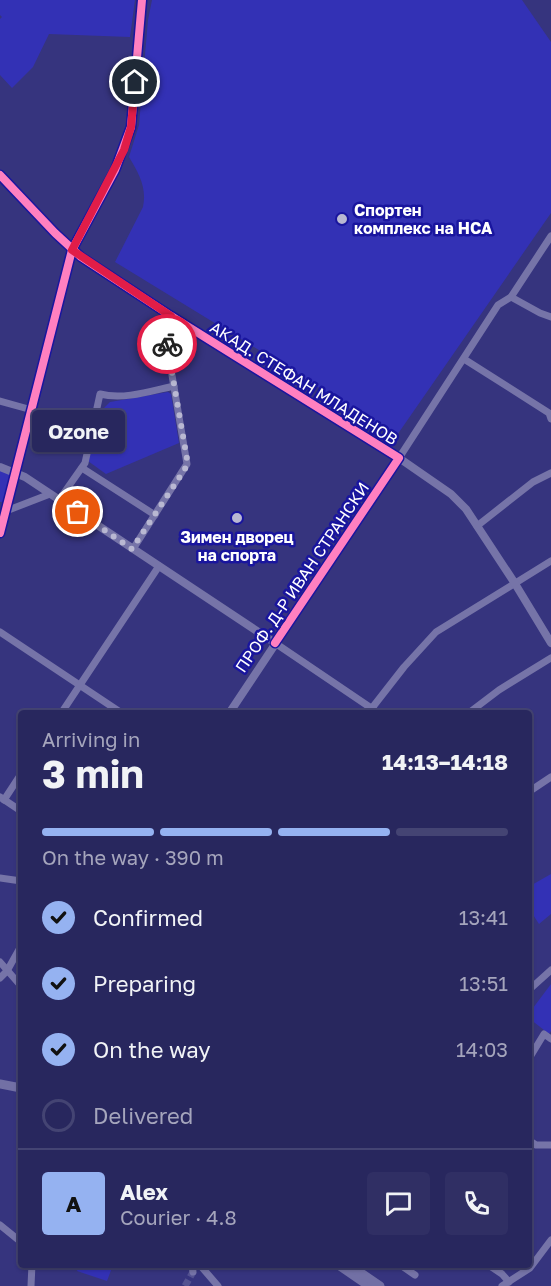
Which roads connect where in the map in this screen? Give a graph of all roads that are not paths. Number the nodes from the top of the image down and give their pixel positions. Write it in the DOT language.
graph roads {
  1 [pos="142,0"];
  2 [pos="0,175"];
  3 [pos="551,236"];
  4 [pos="72,250"];
  5 [pos="512,297"];
  6 [pos="171,316"];
  7 [pos="551,316"];
  8 [pos="464,359"];
  9 [pos="174,386"];
  10 [pos="0,400"];
  11 [pos="32,410"];
  12 [pos="551,419"];
  13 [pos="399,458"];
  14 [pos="0,467"];
  15 [pos="82,468"];
  16 [pos="16,472"];
  17 [pos="551,473"];
  18 [pos="50,494"];
  19 [pos="59,500"];
  20 [pos="6,511"];
  21 [pos="155,515"];
  22 [pos="477,526"];
  23 [pos="0,533"];
  24 [pos="132,549"];
  25 [pos="551,561"];
  26 [pos="159,566"];
  27 [pos="514,582"];
  28 [pos="0,632"];
  29 [pos="275,643"];
  30 [pos="551,643"];
  31 [pos="551,658"];
  32 [pos="80,685"];
  33 [pos="63,710"];
  34 [pos="117,710"];
  35 [pos="231,710"];
  36 [pos="375,710"];
  37 [pos="473,710"];
  38 [pos="551,777"];
  39 [pos="18,778"];
  40 [pos="532,790"];
  41 [pos="2,799"];
  42 [pos="18,809"];
  43 [pos="0,879"];
  44 [pos="18,880"];
  45 [pos="18,951"];
  46 [pos="0,962"];
  47 [pos="7,970"];
  48 [pos="551,970"];
  49 [pos="0,978"];
  50 [pos="18,983"];
  51 [pos="532,987"];
  52 [pos="548,1037"];
  53 [pos="532,1055"];
  54 [pos="0,1084"];
  55 [pos="18,1087"];
  56 [pos="0,1089"];
  57 [pos="18,1092"];
  58 [pos="532,1142"];
  59 [pos="551,1145"];
  60 [pos="0,1225"];
  61 [pos="18,1240"];
  62 [pos="551,1240"];
  63 [pos="532,1265"];
  64 [pos="33,1268"];
  65 [pos="202,1268"];
  66 [pos="343,1268"];
  67 [pos="354,1268"];
  68 [pos="405,1268"];
  69 [pos="493,1268"];
  70 [pos="530,1268"];
  71 [pos="416,1275"];
  72 [pos="505,1284"];
  73 [pos="31,1286"];
  74 [pos="218,1286"];
  75 [pos="369,1286"];
  76 [pos="380,1286"];
  1 -- 4 [label="street"];
  2 -- 4 [label="street, АКАД. СТЕФАН МЛАДЕНОВ"];
  3 -- 5 [label="street"];
  4 -- 6 [label="street, АКАД. СТЕФАН МЛАДЕНОВ"];
  4 -- 11 [label="street"];
  5 -- 7 [label="street"];
  5 -- 8 [label="street"];
  6 -- 9 [label="street"];
  6 -- 13 [label="street, АКАД. СТЕФАН МЛАДЕНОВ"];
  8 -- 12 [label="street"];
  8 -- 13 [label="street"];
  9 -- 15 [label="street"];
  9 -- 21 [label="street"];
  10 -- 11 [label="street"];
  11 -- 16 [label="street"];
  13 -- 22 [label="street, АКАД. СТЕФАН МЛАДЕНОВ"];
  13 -- 29 [label="street, ПРОФ. Д-Р ИВАН СТРАНСКИ"];
  14 -- 16 [label="street"];
  15 -- 19 [label="street"];
  15 -- 21 [label="street"];
  16 -- 18 [label="street"];
  16 -- 20 [label="street"];
  17 -- 22 [label="street"];
  18 -- 19 [label="street"];
  18 -- 20 [label="street"];
  19 -- 24 [label="street"];
  20 -- 23 [label="street"];
  21 -- 24 [label="street"];
  22 -- 27 [label="street, АКАД. СТЕФАН МЛАДЕНОВ"];
  24 -- 26 [label="street"];
  25 -- 27 [label="street"];
  26 -- 29 [label="street"];
  26 -- 32 [label="street"];
  27 -- 30 [label="street, АКАД. СТЕФАН МЛАДЕНОВ"];
  27 -- 36 [label="street"];
  28 -- 32 [label="street"];
  29 -- 35 [label="street, ПРОФ. Д-Р ИВАН СТРАНСКИ"];
  29 -- 36 [label="street"];
  31 -- 37 [label="street"];
  32 -- 33 [label="street"];
  32 -- 34 [label="street"];
  38 -- 40 [label="street"];
  39 -- 41 [label="street"];
  41 -- 42 [label="street"];
  43 -- 44 [label="street"];
  45 -- 47 [label="street"];
  46 -- 47 [label="street"];
  47 -- 49 [label="street"];
  47 -- 50 [label="street"];
  48 -- 51 [label="street"];
  52 -- 53 [label="street"];
  54 -- 55 [label="main road"];
  56 -- 57 [label="main road"];
  58 -- 59 [label="street"];
  60 -- 61 [label="street"];
  62 -- 63 [label="street"];
  64 -- 73 [label="street"];
  65 -- 74 [label="street"];
  66 -- 75 [label="main road"];
  67 -- 76 [label="main road"];
  68 -- 71 [label="street"];
  69 -- 72 [label="street"];
  70 -- 72 [label="street"];
}
